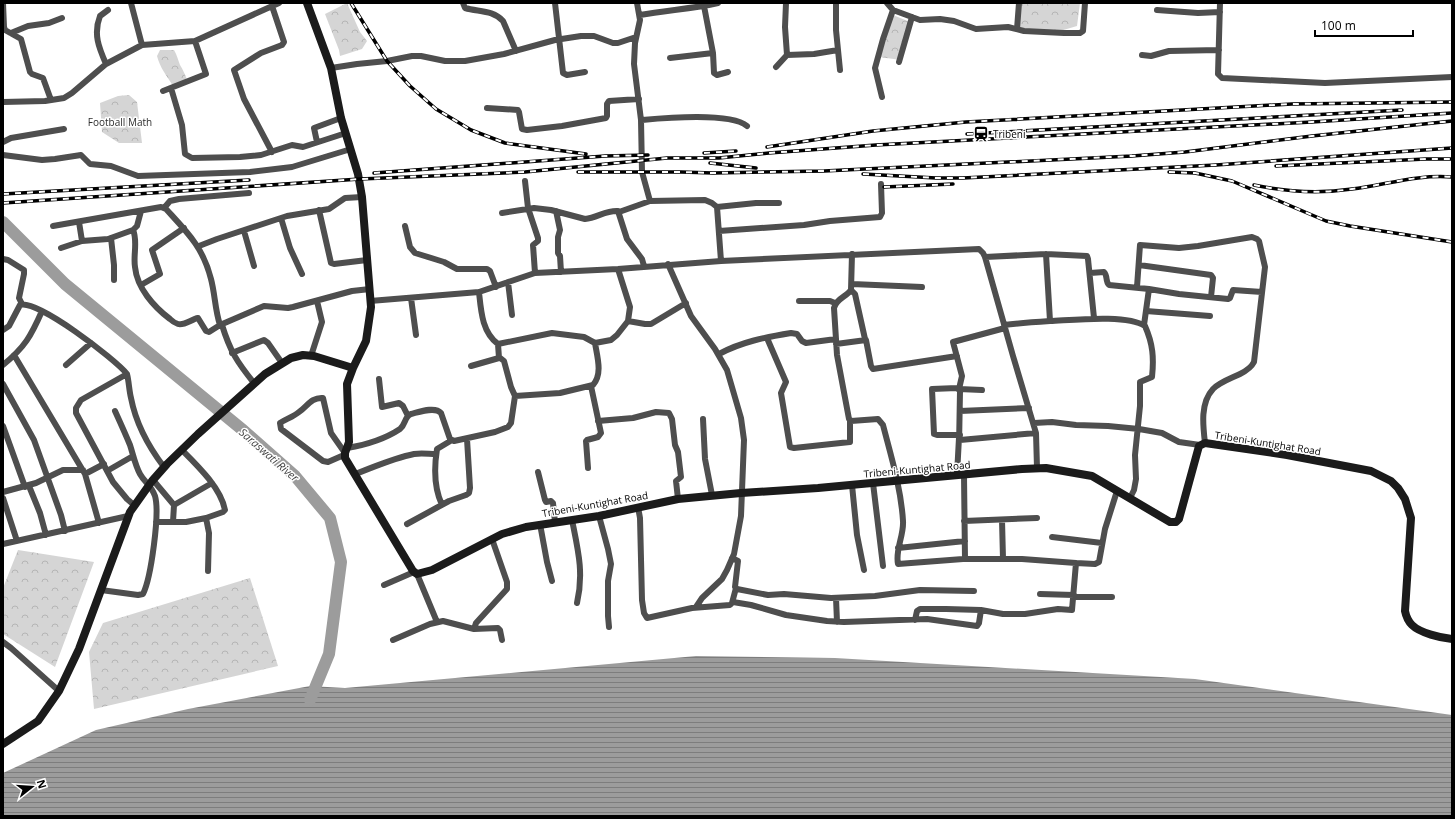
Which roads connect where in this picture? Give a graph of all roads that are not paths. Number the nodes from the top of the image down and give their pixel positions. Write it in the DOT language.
graph roads {
  1 [pos="3,3"];
  2 [pos="131,3"];
  3 [pos="279,3"];
  4 [pos="307,3"];
  5 [pos="463,3"];
  6 [pos="555,3"];
  7 [pos="637,3"];
  8 [pos="718,3"];
  9 [pos="786,3"];
  10 [pos="836,3"];
  11 [pos="888,3"];
  12 [pos="1019,3"];
  13 [pos="1085,3"];
  14 [pos="1220,3"];
  15 [pos="272,6"];
  16 [pos="704,6"];
  17 [pos="108,10"];
  18 [pos="893,10"];
  19 [pos="1157,10"];
  20 [pos="1220,12"];
  21 [pos="640,15"];
  22 [pos="912,17"];
  23 [pos="62,18"];
  24 [pos="1017,29"];
  25 [pos="11,33"];
  26 [pos="636,38"];
  27 [pos="560,39"];
  28 [pos="195,41"];
  29 [pos="142,45"];
  30 [pos="838,50"];
  31 [pos="1219,50"];
  32 [pos="516,51"];
  33 [pos="713,53"];
  34 [pos="787,55"];
  35 [pos="1142,55"];
  36 [pos="670,58"];
  37 [pos="898,62"];
  38 [pos="106,64"];
  39 [pos="776,67"];
  40 [pos="331,68"];
  41 [pos="840,70"];
  42 [pos="585,72"];
  43 [pos="728,72"];
  44 [pos="1452,77"];
  45 [pos="171,88"];
  46 [pos="163,92"];
  47 [pos="882,97"];
  48 [pos="639,99"];
  49 [pos="51,100"];
  50 [pos="3,102"];
  51 [pos="487,108"];
  52 [pos="341,118"];
  53 [pos="641,120"];
  54 [pos="747,126"];
  55 [pos="64,129"];
  56 [pos="346,133"];
  57 [pos="3,142"];
  58 [pos="317,142"];
  59 [pos="351,149"];
  60 [pos="272,152"];
  61 [pos="3,155"];
  62 [pos="525,181"];
  63 [pos="881,184"];
  64 [pos="249,193"];
  65 [pos="362,197"];
  66 [pos="650,201"];
  67 [pos="779,203"];
  68 [pos="717,207"];
  69 [pos="164,208"];
  70 [pos="528,208"];
  71 [pos="319,210"];
  72 [pos="141,211"];
  73 [pos="556,211"];
  74 [pos="619,212"];
  75 [pos="502,213"];
  76 [pos="281,218"];
  77 [pos="79,222"];
  78 [pos="53,226"];
  79 [pos="405,226"];
  80 [pos="184,228"];
  81 [pos="133,230"];
  82 [pos="244,231"];
  83 [pos="718,231"];
  84 [pos="111,238"];
  85 [pos="82,241"];
  86 [pos="199,246"];
  87 [pos="61,248"];
  88 [pos="852,254"];
  89 [pos="1046,254"];
  90 [pos="985,257"];
  91 [pos="3,259"];
  92 [pos="367,260"];
  93 [pos="721,261"];
  94 [pos="668,264"];
  95 [pos="1139,265"];
  96 [pos="254,266"];
  97 [pos="644,266"];
  98 [pos="618,269"];
  99 [pos="561,272"];
  100 [pos="535,273"];
  101 [pos="1090,273"];
  102 [pos="302,274"];
  103 [pos="114,280"];
  104 [pos="508,282"];
  105 [pos="141,285"];
  106 [pos="922,286"];
  107 [pos="496,287"];
  108 [pos="852,287"];
  109 [pos="1137,288"];
  110 [pos="370,289"];
  111 [pos="1148,289"];
  112 [pos="479,292"];
  113 [pos="1262,292"];
  114 [pos="1211,297"];
  115 [pos="411,298"];
  116 [pos="317,301"];
  117 [pos="370,301"];
  118 [pos="799,301"];
  119 [pos="686,303"];
  120 [pos="836,303"];
  121 [pos="22,304"];
  122 [pos="42,311"];
  123 [pos="1146,311"];
  124 [pos="512,315"];
  125 [pos="1210,316"];
  126 [pos="1094,318"];
  127 [pos="628,321"];
  128 [pos="1050,321"];
  129 [pos="221,325"];
  130 [pos="1144,325"];
  131 [pos="1005,327"];
  132 [pos="3,330"];
  133 [pos="416,335"];
  134 [pos="766,338"];
  135 [pos="865,339"];
  136 [pos="836,342"];
  137 [pos="91,343"];
  138 [pos="595,343"];
  139 [pos="498,344"];
  140 [pos="232,353"];
  141 [pos="718,354"];
  142 [pos="14,355"];
  143 [pos="311,356"];
  144 [pos="957,356"];
  145 [pos="499,357"];
  146 [pos="282,363"];
  147 [pos="3,365"];
  148 [pos="66,365"];
  149 [pos="471,366"];
  150 [pos="353,368"];
  151 [pos="127,374"];
  152 [pos="379,379"];
  153 [pos="254,383"];
  154 [pos="3,384"];
  155 [pos="591,386"];
  156 [pos="959,389"];
  157 [pos="982,390"];
  158 [pos="515,396"];
  159 [pos="1029,408"];
  160 [pos="115,411"];
  161 [pos="960,411"];
  162 [pos="408,416"];
  163 [pos="703,419"];
  164 [pos="850,420"];
  165 [pos="598,421"];
  166 [pos="1034,423"];
  167 [pos="3,426"];
  168 [pos="1139,429"];
  169 [pos="1036,433"];
  170 [pos="960,438"];
  171 [pos="467,439"];
  172 [pos="452,440"];
  173 [pos="1202,444"];
  174 [pos="182,450"];
  175 [pos="345,452"];
  176 [pos="436,454"];
  177 [pos="133,456"];
  178 [pos="104,464"];
  179 [pos="164,467"];
  180 [pos="588,468"];
  181 [pos="1037,468"];
  182 [pos="107,471"];
  183 [pos="84,472"];
  184 [pos="538,472"];
  185 [pos="354,474"];
  186 [pos="961,475"];
  187 [pos="47,479"];
  188 [pos="898,481"];
  189 [pos="151,482"];
  190 [pos="212,483"];
  191 [pos="872,483"];
  192 [pos="852,485"];
  193 [pos="27,486"];
  194 [pos="1117,491"];
  195 [pos="3,492"];
  196 [pos="741,493"];
  197 [pos="712,495"];
  198 [pos="3,498"];
  199 [pos="678,498"];
  200 [pos="1130,498"];
  201 [pos="134,505"];
  202 [pos="174,505"];
  203 [pos="442,505"];
  204 [pos="638,507"];
  205 [pos="128,516"];
  206 [pos="599,516"];
  207 [pos="206,518"];
  208 [pos="1037,518"];
  209 [pos="572,520"];
  210 [pos="1002,520"];
  211 [pos="964,521"];
  212 [pos="156,522"];
  213 [pos="173,522"];
  214 [pos="555,522"];
  215 [pos="99,523"];
  216 [pos="407,524"];
  217 [pos="540,524"];
  218 [pos="65,531"];
  219 [pos="46,535"];
  220 [pos="1052,536"];
  221 [pos="492,539"];
  222 [pos="17,541"];
  223 [pos="965,541"];
  224 [pos="1102,543"];
  225 [pos="3,544"];
  226 [pos="898,548"];
  227 [pos="732,558"];
  228 [pos="965,559"];
  229 [pos="1002,559"];
  230 [pos="1076,563"];
  231 [pos="883,566"];
  232 [pos="864,570"];
  233 [pos="208,571"];
  234 [pos="416,573"];
  235 [pos="552,582"];
  236 [pos="384,585"];
  237 [pos="736,588"];
  238 [pos="101,590"];
  239 [pos="974,591"];
  240 [pos="1040,594"];
  241 [pos="1074,596"];
  242 [pos="1112,597"];
  243 [pos="836,598"];
  244 [pos="732,602"];
  245 [pos="577,603"];
  246 [pos="696,607"];
  247 [pos="980,610"];
  248 [pos="915,620"];
  249 [pos="437,622"];
  250 [pos="837,622"];
  251 [pos="609,627"];
  252 [pos="474,629"];
  253 [pos="1452,639"];
  254 [pos="393,640"];
  255 [pos="502,640"];
  256 [pos="3,642"];
  257 [pos="58,691"];
  258 [pos="3,744"];
  1 -- 25 [label="street"];
  2 -- 29 [label="street"];
  3 -- 15 [label="street"];
  4 -- 40 [label="main road"];
  5 -- 32 [label="street"];
  6 -- 27 [label="street"];
  7 -- 21 [label="street"];
  8 -- 16 [label="street"];
  9 -- 34 [label="street"];
  10 -- 30 [label="street"];
  11 -- 18 [label="street"];
  12 -- 24 [label="street"];
  13 -- 24 [label="street"];
  14 -- 20 [label="street"];
  15 -- 28 [label="street"];
  15 -- 60 [label="street"];
  16 -- 21 [label="street"];
  16 -- 33 [label="street"];
  17 -- 38 [label="street"];
  18 -- 22 [label="street"];
  18 -- 47 [label="street"];
  19 -- 20 [label="street"];
  20 -- 31 [label="street"];
  21 -- 26 [label="street"];
  22 -- 24 [label="street"];
  22 -- 37 [label="street"];
  23 -- 25 [label="street"];
  25 -- 49 [label="street"];
  26 -- 27 [label="street"];
  26 -- 48 [label="street"];
  27 -- 32 [label="street"];
  27 -- 42 [label="street"];
  28 -- 29 [label="street"];
  28 -- 45 [label="street"];
  29 -- 38 [label="street"];
  30 -- 34 [label="street"];
  30 -- 41 [label="street"];
  31 -- 35 [label="street"];
  31 -- 44 [label="street"];
  32 -- 40 [label="street"];
  33 -- 36 [label="street"];
  33 -- 43 [label="street"];
  34 -- 39 [label="street"];
  38 -- 49 [label="street"];
  40 -- 52 [label="main road"];
  45 -- 46 [label="street"];
  45 -- 60 [label="street"];
  48 -- 51 [label="street"];
  48 -- 53 [label="street"];
  49 -- 50 [label="street"];
  52 -- 56 [label="main road"];
  52 -- 58 [label="street"];
  53 -- 54 [label="street"];
  53 -- 66 [label="street"];
  55 -- 57 [label="street"];
  56 -- 58 [label="street"];
  56 -- 59 [label="main road"];
  58 -- 60 [label="street"];
  59 -- 61 [label="street"];
  59 -- 65 [label="main road"];
  62 -- 70 [label="street"];
  63 -- 83 [label="street"];
  64 -- 69 [label="street"];
  65 -- 71 [label="street"];
  65 -- 92 [label="main road"];
  66 -- 68 [label="street"];
  66 -- 74 [label="street"];
  67 -- 68 [label="street"];
  68 -- 83 [label="street"];
  69 -- 72 [label="street"];
  69 -- 80 [label="street"];
  70 -- 73 [label="street"];
  70 -- 75 [label="street"];
  70 -- 100 [label="street"];
  71 -- 76 [label="street"];
  71 -- 92 [label="street"];
  72 -- 77 [label="street"];
  72 -- 81 [label="street"];
  73 -- 74 [label="street"];
  73 -- 99 [label="street"];
  74 -- 97 [label="street"];
  76 -- 82 [label="street"];
  76 -- 102 [label="street"];
  77 -- 78 [label="street"];
  77 -- 85 [label="street"];
  79 -- 107 [label="street"];
  80 -- 86 [label="street"];
  80 -- 105 [label="street"];
  81 -- 84 [label="street"];
  81 -- 105 [label="street"];
  82 -- 86 [label="street"];
  82 -- 96 [label="street"];
  83 -- 93 [label="street"];
  84 -- 85 [label="street"];
  84 -- 103 [label="street"];
  85 -- 87 [label="street"];
  86 -- 129 [label="street"];
  88 -- 90 [label="street"];
  88 -- 93 [label="street"];
  88 -- 108 [label="street"];
  89 -- 90 [label="street"];
  89 -- 101 [label="street"];
  89 -- 128 [label="street"];
  90 -- 131 [label="street"];
  91 -- 121 [label="street"];
  92 -- 110 [label="main road"];
  93 -- 94 [label="street"];
  94 -- 97 [label="street"];
  94 -- 119 [label="street"];
  95 -- 109 [label="street"];
  95 -- 113 [label="street"];
  95 -- 114 [label="street"];
  97 -- 98 [label="street"];
  98 -- 99 [label="street"];
  98 -- 127 [label="street"];
  99 -- 100 [label="street"];
  100 -- 104 [label="street"];
  101 -- 109 [label="street"];
  101 -- 126 [label="street"];
  104 -- 107 [label="street"];
  104 -- 124 [label="street"];
  105 -- 129 [label="street"];
  106 -- 108 [label="street"];
  107 -- 112 [label="street"];
  108 -- 120 [label="street"];
  108 -- 135 [label="street"];
  109 -- 111 [label="street"];
  110 -- 116 [label="street"];
  110 -- 117 [label="main road"];
  111 -- 114 [label="street"];
  111 -- 123 [label="street"];
  112 -- 115 [label="street"];
  112 -- 139 [label="street"];
  113 -- 114 [label="street"];
  113 -- 173 [label="street"];
  115 -- 117 [label="street"];
  115 -- 133 [label="street"];
  116 -- 129 [label="street"];
  116 -- 143 [label="street"];
  117 -- 150 [label="main road"];
  118 -- 120 [label="street"];
  119 -- 127 [label="street"];
  119 -- 141 [label="street"];
  120 -- 136 [label="street"];
  121 -- 122 [label="street"];
  121 -- 132 [label="street"];
  122 -- 137 [label="street"];
  122 -- 142 [label="street"];
  123 -- 125 [label="street"];
  123 -- 130 [label="street"];
  126 -- 128 [label="street"];
  126 -- 130 [label="street"];
  127 -- 138 [label="street"];
  128 -- 131 [label="street"];
  129 -- 140 [label="street"];
  130 -- 168 [label="street"];
  131 -- 144 [label="street"];
  131 -- 159 [label="street"];
  134 -- 136 [label="street"];
  134 -- 141 [label="street"];
  134 -- 164 [label="street"];
  135 -- 136 [label="street"];
  135 -- 144 [label="street"];
  136 -- 164 [label="street"];
  137 -- 148 [label="street"];
  137 -- 151 [label="street"];
  138 -- 139 [label="street"];
  138 -- 155 [label="street"];
  139 -- 145 [label="street"];
  140 -- 146 [label="street"];
  140 -- 153 [label="street"];
  141 -- 196 [label="street"];
  142 -- 147 [label="street"];
  142 -- 183 [label="street"];
  143 -- 146 [label="main road"];
  143 -- 150 [label="main road"];
  144 -- 156 [label="street"];
  145 -- 149 [label="street"];
  145 -- 158 [label="street"];
  146 -- 153 [label="main road"];
  150 -- 175 [label="main road"];
  151 -- 178 [label="street"];
  151 -- 179 [label="street"];
  152 -- 162 [label="street"];
  153 -- 174 [label="main road"];
  154 -- 187 [label="street"];
  155 -- 158 [label="street"];
  155 -- 165 [label="street"];
  156 -- 157 [label="street"];
  156 -- 161 [label="street"];
  156 -- 170 [label="street"];
  158 -- 171 [label="street"];
  159 -- 161 [label="street"];
  159 -- 166 [label="street"];
  160 -- 177 [label="street"];
  161 -- 170 [label="street"];
  162 -- 172 [label="street"];
  162 -- 175 [label="street"];
  163 -- 197 [label="street"];
  164 -- 188 [label="street"];
  165 -- 180 [label="street"];
  165 -- 199 [label="street"];
  166 -- 168 [label="street"];
  166 -- 169 [label="street"];
  167 -- 193 [label="street"];
  168 -- 173 [label="street"];
  168 -- 200 [label="street"];
  169 -- 170 [label="street"];
  169 -- 181 [label="street"];
  170 -- 186 [label="street"];
  171 -- 172 [label="street"];
  171 -- 203 [label="street"];
  172 -- 176 [label="street"];
  173 -- 200 [label="main road, Tribeni-Kuntighat Road"];
  173 -- 253 [label="main road, Tribeni-Kuntighat Road"];
  174 -- 179 [label="main road"];
  174 -- 190 [label="street"];
  175 -- 175 [label="street"];
  175 -- 185 [label="main road"];
  176 -- 185 [label="street"];
  176 -- 203 [label="street"];
  177 -- 182 [label="street"];
  177 -- 189 [label="street"];
  178 -- 182 [label="street"];
  178 -- 183 [label="street"];
  179 -- 189 [label="main road"];
  181 -- 186 [label="main road, Tribeni-Kuntighat Road"];
  181 -- 194 [label="main road, Tribeni-Kuntighat Road"];
  182 -- 201 [label="street"];
  183 -- 187 [label="street"];
  183 -- 215 [label="street"];
  184 -- 214 [label="street"];
  185 -- 234 [label="main road"];
  186 -- 188 [label="main road, Tribeni-Kuntighat Road"];
  186 -- 211 [label="street"];
  187 -- 193 [label="street"];
  187 -- 218 [label="street"];
  188 -- 191 [label="main road, Tribeni-Kuntighat Road"];
  188 -- 226 [label="street"];
  189 -- 201 [label="main road"];
  189 -- 202 [label="street"];
  189 -- 212 [label="street"];
  190 -- 202 [label="street"];
  190 -- 207 [label="street"];
  191 -- 192 [label="main road, Tribeni-Kuntighat Road"];
  191 -- 231 [label="street"];
  192 -- 196 [label="main road, Tribeni-Kuntighat Road"];
  192 -- 232 [label="street"];
  193 -- 195 [label="street"];
  193 -- 219 [label="street"];
  194 -- 200 [label="main road, Tribeni-Kuntighat Road"];
  194 -- 224 [label="street"];
  196 -- 197 [label="main road, Tribeni-Kuntighat Road"];
  196 -- 227 [label="street"];
  197 -- 199 [label="main road, Tribeni-Kuntighat Road"];
  198 -- 222 [label="street"];
  199 -- 204 [label="main road, Tribeni-Kuntighat Road"];
  201 -- 205 [label="main road"];
  202 -- 213 [label="street"];
  203 -- 216 [label="street"];
  204 -- 206 [label="main road, Tribeni-Kuntighat Road"];
  204 -- 246 [label="street"];
  205 -- 215 [label="street"];
  205 -- 238 [label="main road"];
  206 -- 209 [label="main road, Tribeni-Kuntighat Road"];
  206 -- 251 [label="street"];
  207 -- 213 [label="street"];
  207 -- 233 [label="street"];
  208 -- 210 [label="street"];
  209 -- 214 [label="main road, Tribeni-Kuntighat Road"];
  209 -- 245 [label="street"];
  210 -- 211 [label="street"];
  210 -- 229 [label="street"];
  211 -- 223 [label="street"];
  212 -- 213 [label="street"];
  212 -- 238 [label="street"];
  214 -- 217 [label="main road, Tribeni-Kuntighat Road"];
  215 -- 218 [label="street"];
  217 -- 221 [label="main road, Tribeni-Kuntighat Road"];
  217 -- 235 [label="street"];
  218 -- 219 [label="street"];
  219 -- 222 [label="street"];
  220 -- 224 [label="street"];
  221 -- 234 [label="main road, Tribeni-Kuntighat Road"];
  221 -- 252 [label="street"];
  222 -- 225 [label="street"];
  223 -- 226 [label="street"];
  223 -- 228 [label="street"];
  224 -- 230 [label="street"];
  226 -- 228 [label="street"];
  227 -- 237 [label="street"];
  227 -- 246 [label="street"];
  228 -- 229 [label="street"];
  229 -- 230 [label="street"];
  230 -- 241 [label="street"];
  234 -- 236 [label="street"];
  234 -- 249 [label="street"];
  237 -- 243 [label="street"];
  237 -- 244 [label="street"];
  238 -- 257 [label="main road"];
  239 -- 243 [label="street"];
  240 -- 241 [label="street"];
  241 -- 242 [label="street"];
  241 -- 247 [label="street"];
  243 -- 250 [label="street"];
  244 -- 246 [label="street"];
  244 -- 250 [label="street"];
  247 -- 248 [label="street"];
  247 -- 248 [label="street"];
  248 -- 250 [label="street"];
  249 -- 252 [label="street"];
  249 -- 254 [label="street"];
  252 -- 255 [label="street"];
  256 -- 257 [label="street"];
  257 -- 258 [label="main road"];
}
